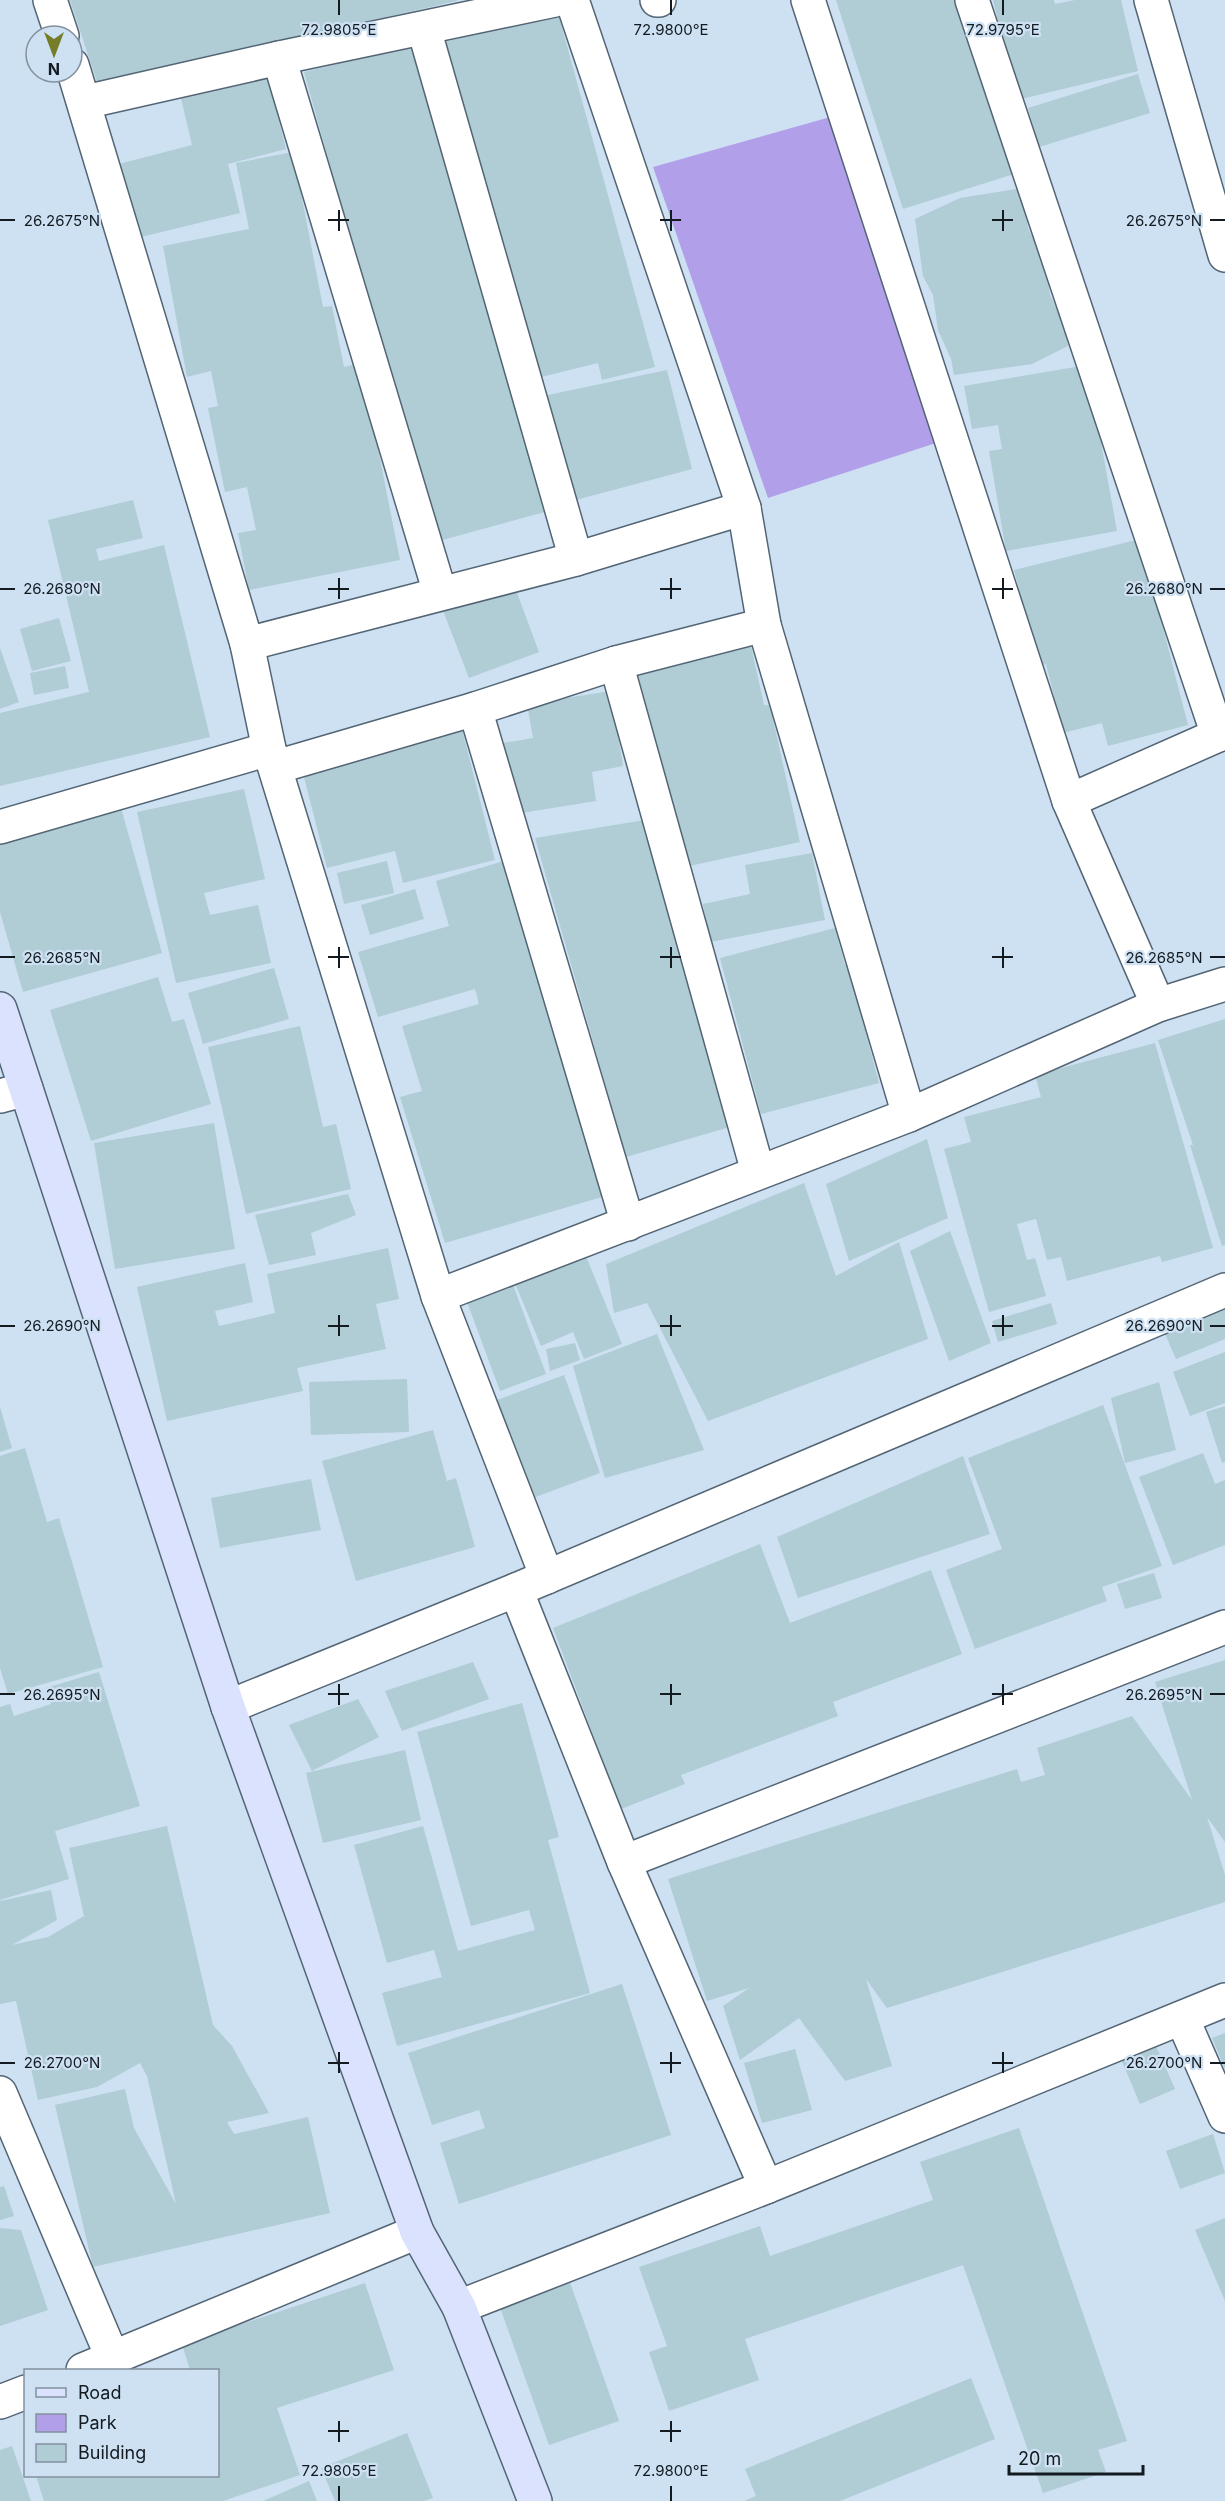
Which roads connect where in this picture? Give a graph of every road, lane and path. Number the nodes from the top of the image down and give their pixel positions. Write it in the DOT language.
graph roads {
  1 [pos="50,0"];
  2 [pos="555,0"];
  3 [pos="572,0"];
  4 [pos="808,0"];
  5 [pos="972,0"];
  6 [pos="1151,0"];
  7 [pos="58,24"];
  8 [pos="424,29"];
  9 [pos="279,58"];
  10 [pos="79,84"];
  11 [pos="85,102"];
  12 [pos="1225,255"];
  13 [pos="744,508"];
  14 [pos="576,559"];
  15 [pos="440,593"];
  16 [pos="764,625"];
  17 [pos="247,644"];
  18 [pos="616,663"];
  19 [pos="475,709"];
  20 [pos="1222,734"];
  21 [pos="272,758"];
  22 [pos="1069,801"];
  23 [pos="0,826"];
  24 [pos="1225,984"];
  25 [pos="1158,1005"];
  26 [pos="0,1009"];
  27 [pos="13,1092"];
  28 [pos="909,1115"];
  29 [pos="758,1172"];
  30 [pos="628,1224"];
  31 [pos="1225,1290"];
  32 [pos="438,1296"];
  33 [pos="547,1577"];
  34 [pos="516,1590"];
  35 [pos="1225,1627"];
  36 [pos="228,1707"];
  37 [pos="624,1862"];
  38 [pos="1225,2000"];
  39 [pos="1182,2018"];
  40 [pos="0,2093"];
  41 [pos="1225,2116"];
  42 [pos="766,2187"];
  43 [pos="417,2232"];
  44 [pos="459,2307"];
  45 [pos="113,2359"];
  46 [pos="86,2369"];
  47 [pos="24,2393"];
  48 [pos="0,2402"];
  49 [pos="535,2501"];
  1 -- 7 [label="street"];
  2 -- 8 [label="street"];
  3 -- 13 [label="street"];
  4 -- 22 [label="street"];
  5 -- 20 [label="street"];
  6 -- 12 [label="street"];
  8 -- 9 [label="street"];
  8 -- 14 [label="street"];
  9 -- 11 [label="street"];
  9 -- 15 [label="street"];
  10 -- 11 [label="street"];
  11 -- 17 [label="street"];
  13 -- 14 [label="street"];
  13 -- 16 [label="street"];
  14 -- 15 [label="street"];
  15 -- 17 [label="street"];
  16 -- 18 [label="street"];
  16 -- 28 [label="street"];
  17 -- 21 [label="street"];
  18 -- 19 [label="street"];
  18 -- 29 [label="street"];
  19 -- 21 [label="street"];
  19 -- 30 [label="street"];
  20 -- 22 [label="street"];
  21 -- 23 [label="street"];
  21 -- 32 [label="street"];
  22 -- 25 [label="street"];
  24 -- 25 [label="street"];
  25 -- 28 [label="street"];
  26 -- 27 [label="street"];
  27 -- 36 [label="street"];
  28 -- 29 [label="street"];
  29 -- 30 [label="street"];
  30 -- 32 [label="street"];
  31 -- 33 [label="street"];
  32 -- 33 [label="street"];
  33 -- 34 [label="street"];
  34 -- 36 [label="street"];
  34 -- 37 [label="street"];
  35 -- 37 [label="street"];
  36 -- 43 [label="street"];
  37 -- 42 [label="street"];
  38 -- 39 [label="street"];
  39 -- 41 [label="street"];
  39 -- 42 [label="street"];
  40 -- 45 [label="street"];
  42 -- 44 [label="street"];
  43 -- 44 [label="street"];
  43 -- 45 [label="street"];
  44 -- 49 [label="street"];
  45 -- 46 [label="street"];
  47 -- 48 [label="street"];
}
